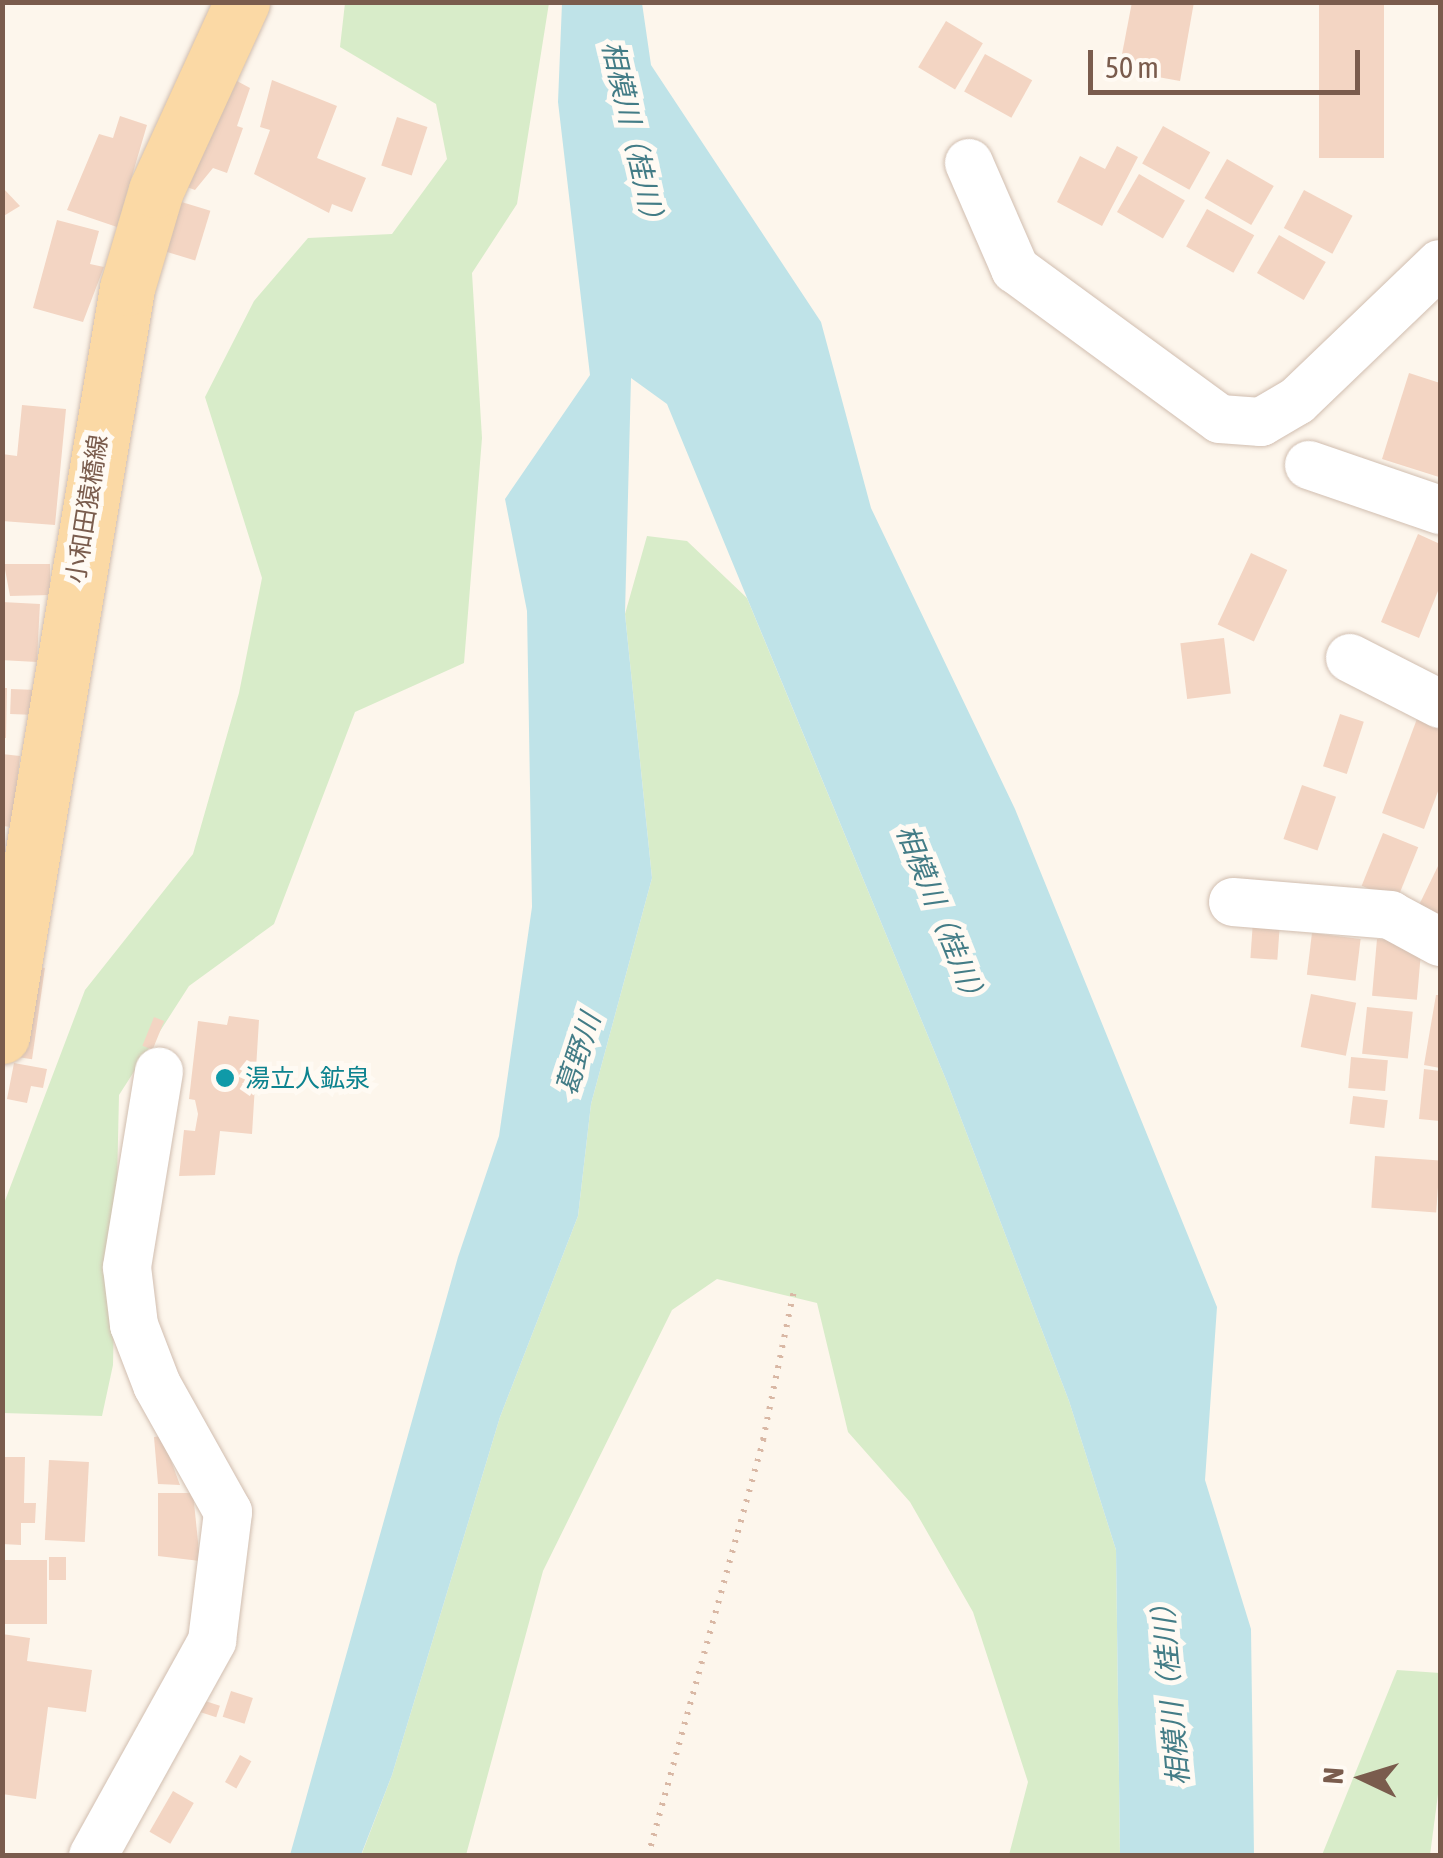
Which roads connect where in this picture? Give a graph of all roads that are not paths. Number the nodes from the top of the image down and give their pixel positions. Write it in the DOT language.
graph roads {
  1 [pos="242,2"];
  2 [pos="969,163"];
  3 [pos="1440,264"];
  4 [pos="1309,464"];
  5 [pos="1440,510"];
  6 [pos="1350,658"];
  7 [pos="1440,704"];
  8 [pos="1233,902"];
  9 [pos="1440,942"];
  10 [pos="2,1036"];
  11 [pos="158,1072"];
  12 [pos="93,1856"];
  1 -- 10 [label="main road, 小和田猿橋線"];
  2 -- 3 [label="street"];
  4 -- 5 [label="street"];
  6 -- 7 [label="street"];
  8 -- 9 [label="street"];
  11 -- 12 [label="street"];
}
